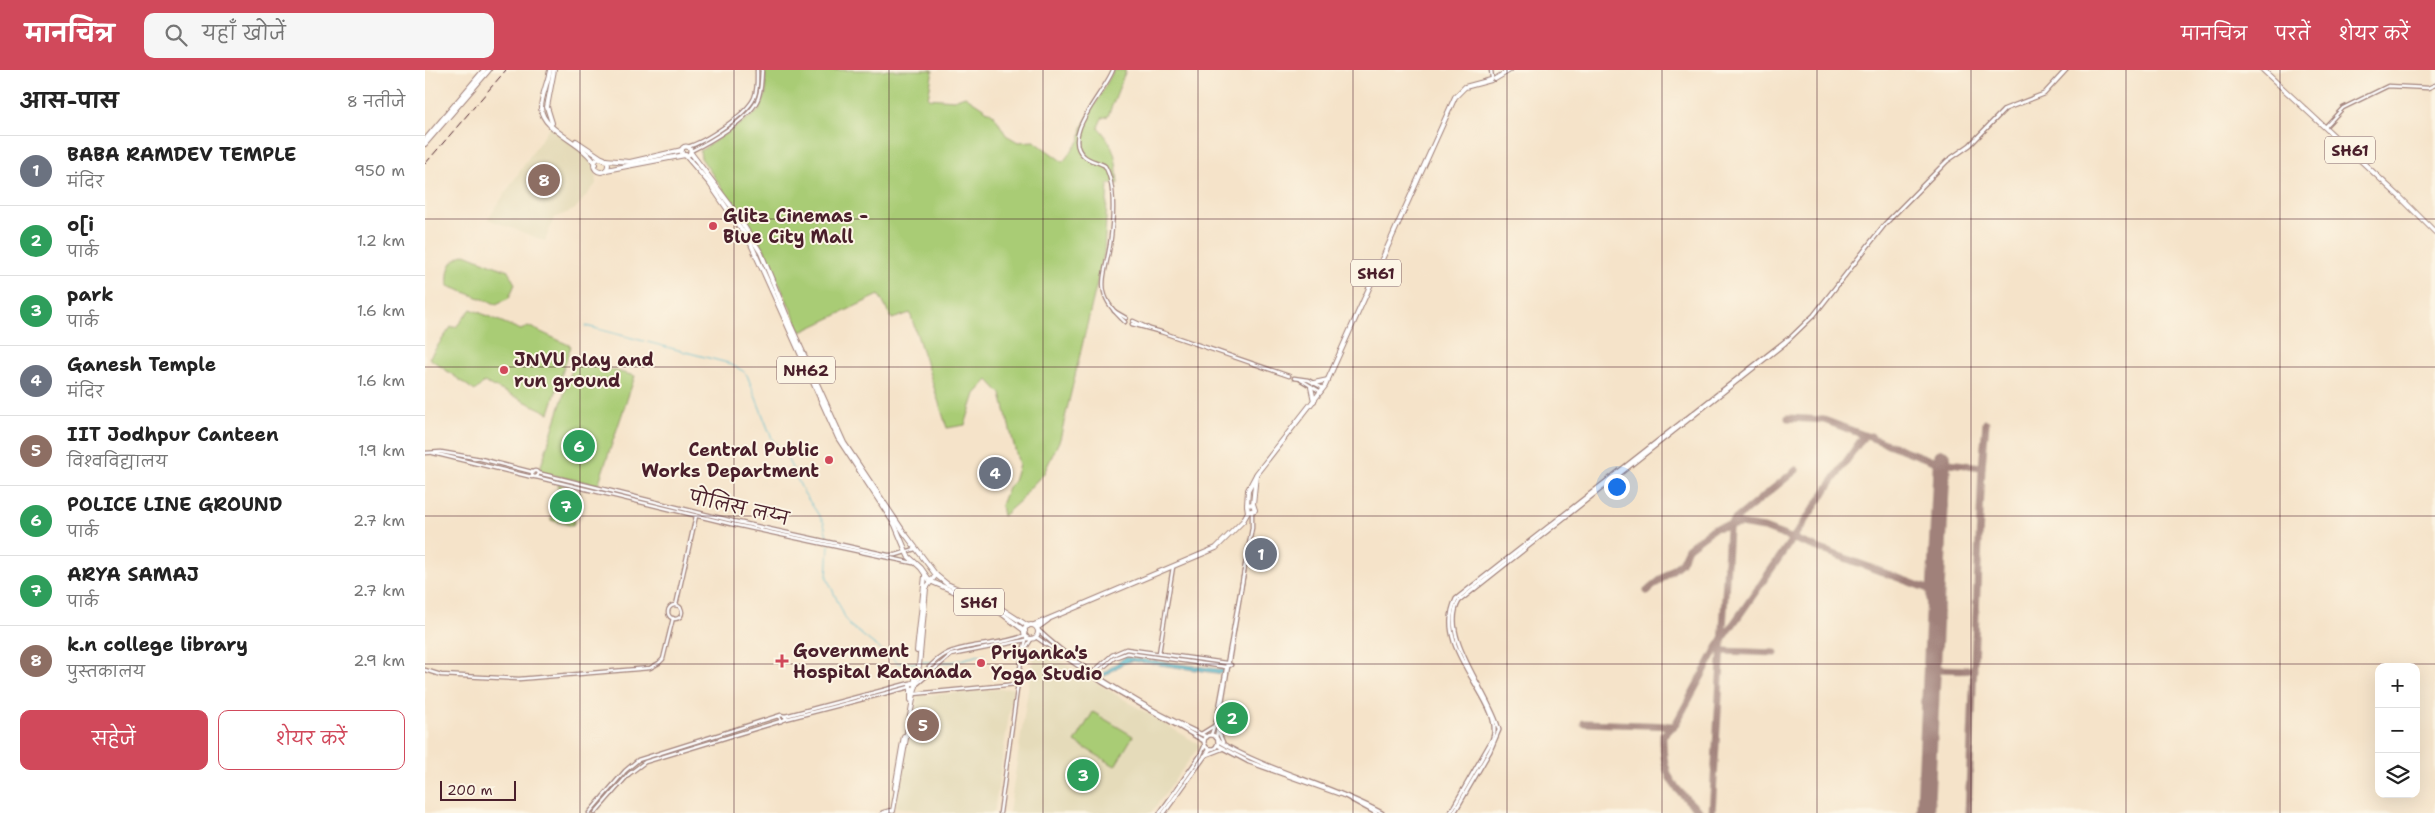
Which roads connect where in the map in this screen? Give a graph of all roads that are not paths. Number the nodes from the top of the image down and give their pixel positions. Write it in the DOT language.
graph roads {
  1 [pos="484,70"];
  2 [pos="489,70"];
  3 [pos="552,70"];
  4 [pos="757,70"];
  5 [pos="762,70"];
  6 [pos="1113,70"];
  7 [pos="1491,70"];
  8 [pos="1510,70"];
  9 [pos="2066,70"];
  10 [pos="2263,70"];
  11 [pos="1493,79"];
  12 [pos="2435,85"];
  13 [pos="2325,127"];
  14 [pos="425,140"];
  15 [pos="425,144"];
  16 [pos="687,146"];
  17 [pos="682,150"];
  18 [pos="691,152"];
  19 [pos="685,156"];
  20 [pos="604,159"];
  21 [pos="595,164"];
  22 [pos="606,170"];
  23 [pos="2435,232"];
  24 [pos="1113,310"];
  25 [pos="1126,318"];
  26 [pos="1125,322"];
  27 [pos="1133,322"];
  28 [pos="1789,339"];
  29 [pos="1289,376"];
  30 [pos="1294,378"];
  31 [pos="1300,379"];
  32 [pos="1328,380"];
  33 [pos="1315,383"];
  34 [pos="1311,387"];
  35 [pos="1322,390"];
  36 [pos="1314,401"];
  37 [pos="425,453"];
  38 [pos="433,453"];
  39 [pos="1257,473"];
  40 [pos="535,476"];
  41 [pos="1253,504"];
  42 [pos="1247,505"];
  43 [pos="1250,512"];
  44 [pos="697,514"];
  45 [pos="915,549"];
  46 [pos="906,552"];
  47 [pos="913,563"];
  48 [pos="1173,567"];
  49 [pos="936,575"];
  50 [pos="925,576"];
  51 [pos="930,581"];
  52 [pos="676,605"];
  53 [pos="673,618"];
  54 [pos="1028,626"];
  55 [pos="1037,628"];
  56 [pos="1026,636"];
  57 [pos="1034,637"];
  58 [pos="1159,653"];
  59 [pos="1022,654"];
  60 [pos="1228,665"];
  61 [pos="425,670"];
  62 [pos="1095,673"];
  63 [pos="1018,684"];
  64 [pos="913,685"];
  65 [pos="914,694"];
  66 [pos="1221,701"];
  67 [pos="779,716"];
  68 [pos="785,717"];
  69 [pos="781,721"];
  70 [pos="1215,725"];
  71 [pos="1217,730"];
  72 [pos="1201,734"];
  73 [pos="1209,736"];
  74 [pos="1217,741"];
  75 [pos="1205,743"];
  76 [pos="1224,747"];
  77 [pos="1210,749"];
  78 [pos="1204,756"];
  79 [pos="892,812"];
  80 [pos="589,813"];
  81 [pos="595,813"];
  82 [pos="883,813"];
  83 [pos="1000,813"];
  84 [pos="1160,813"];
  85 [pos="1164,813"];
  86 [pos="1376,813"];
  87 [pos="1382,813"];
  88 [pos="1450,813"];
  89 [pos="1454,813"];
  1 -- 14 [label="main road"];
  2 -- 15 [label="main road"];
  3 -- 20 [label="main road"];
  3 -- 21 [label="main road"];
  4 -- 16 [label="street"];
  5 -- 18 [label="street"];
  6 -- 24 [label="street"];
  7 -- 11 [label="street"];
  8 -- 11 [label="main road, SH61"];
  9 -- 28 [label="main road"];
  10 -- 13 [label="main road, SH61"];
  11 -- 32 [label="main road, SH61"];
  12 -- 13 [label="street"];
  13 -- 23 [label="main road, SH61"];
  16 -- 17 [label="main road"];
  16 -- 18 [label="main road, NH62"];
  17 -- 19 [label="main road, NH62"];
  17 -- 20 [label="main road"];
  18 -- 19 [label="main road"];
  18 -- 45 [label="main road, NH62"];
  19 -- 22 [label="main road"];
  19 -- 46 [label="main road, NH62"];
  20 -- 21 [label="main road"];
  20 -- 22 [label="main road"];
  21 -- 22 [label="main road"];
  24 -- 25 [label="street"];
  24 -- 26 [label="street"];
  27 -- 29 [label="street"];
  28 -- 88 [label="main road"];
  28 -- 89 [label="main road"];
  30 -- 31 [label="street"];
  31 -- 33 [label="street"];
  31 -- 34 [label="street"];
  32 -- 33 [label="main road"];
  32 -- 35 [label="main road, SH61"];
  33 -- 35 [label="street"];
  34 -- 35 [label="street"];
  34 -- 36 [label="main road"];
  35 -- 36 [label="main road, SH61"];
  36 -- 39 [label="main road, SH61"];
  37 -- 38 [label="street"];
  38 -- 40 [label="street"];
  38 -- 40 [label="street"];
  39 -- 41 [label="main road"];
  39 -- 42 [label="main road, SH61"];
  40 -- 44 [label="street"];
  41 -- 42 [label="main road"];
  41 -- 43 [label="main road"];
  42 -- 43 [label="main road, SH61"];
  43 -- 48 [label="main road, SH61"];
  43 -- 60 [label="street"];
  44 -- 46 [label="street, पोलिस लय्न"];
  44 -- 47 [label="street"];
  44 -- 52 [label="street"];
  45 -- 46 [label="street, पोलिस लय्न"];
  45 -- 49 [label="main road, NH62"];
  46 -- 47 [label="main road, NH62"];
  47 -- 50 [label="main road, NH62"];
  48 -- 55 [label="main road, SH61"];
  48 -- 58 [label="street"];
  49 -- 51 [label="main road"];
  49 -- 54 [label="main road, SH61"];
  50 -- 51 [label="main road, NH62"];
  50 -- 64 [label="main road"];
  51 -- 56 [label="main road, SH61"];
  51 -- 64 [label="main road"];
  52 -- 53 [label="street"];
  52 -- 53 [label="street"];
  53 -- 61 [label="street"];
  54 -- 55 [label="main road, SH61"];
  54 -- 56 [label="main road, SH61"];
  55 -- 57 [label="main road"];
  55 -- 62 [label="main road"];
  56 -- 57 [label="main road, SH61"];
  56 -- 59 [label="street"];
  56 -- 64 [label="street"];
  57 -- 59 [label="street"];
  57 -- 75 [label="main road"];
  58 -- 60 [label="street"];
  58 -- 62 [label="street"];
  59 -- 63 [label="street"];
  60 -- 62 [label="street"];
  60 -- 66 [label="street"];
  62 -- 72 [label="main road"];
  63 -- 65 [label="street"];
  63 -- 83 [label="street"];
  64 -- 65 [label="main road"];
  64 -- 68 [label="street"];
  64 -- 79 [label="main road"];
  65 -- 79 [label="main road"];
  66 -- 70 [label="street"];
  66 -- 71 [label="street"];
  67 -- 68 [label="street"];
  67 -- 69 [label="street"];
  67 -- 80 [label="street"];
  68 -- 69 [label="street"];
  69 -- 81 [label="street"];
  70 -- 72 [label="street"];
  70 -- 73 [label="street"];
  71 -- 74 [label="street"];
  71 -- 76 [label="street"];
  72 -- 73 [label="main road"];
  73 -- 74 [label="main road"];
  73 -- 75 [label="main road"];
  74 -- 76 [label="main road"];
  74 -- 77 [label="main road"];
  75 -- 77 [label="main road"];
  75 -- 84 [label="main road"];
  76 -- 78 [label="street"];
  76 -- 86 [label="main road"];
  76 -- 87 [label="main road"];
  77 -- 78 [label="main road"];
  78 -- 85 [label="main road"];
  79 -- 82 [label="main road"];
}
